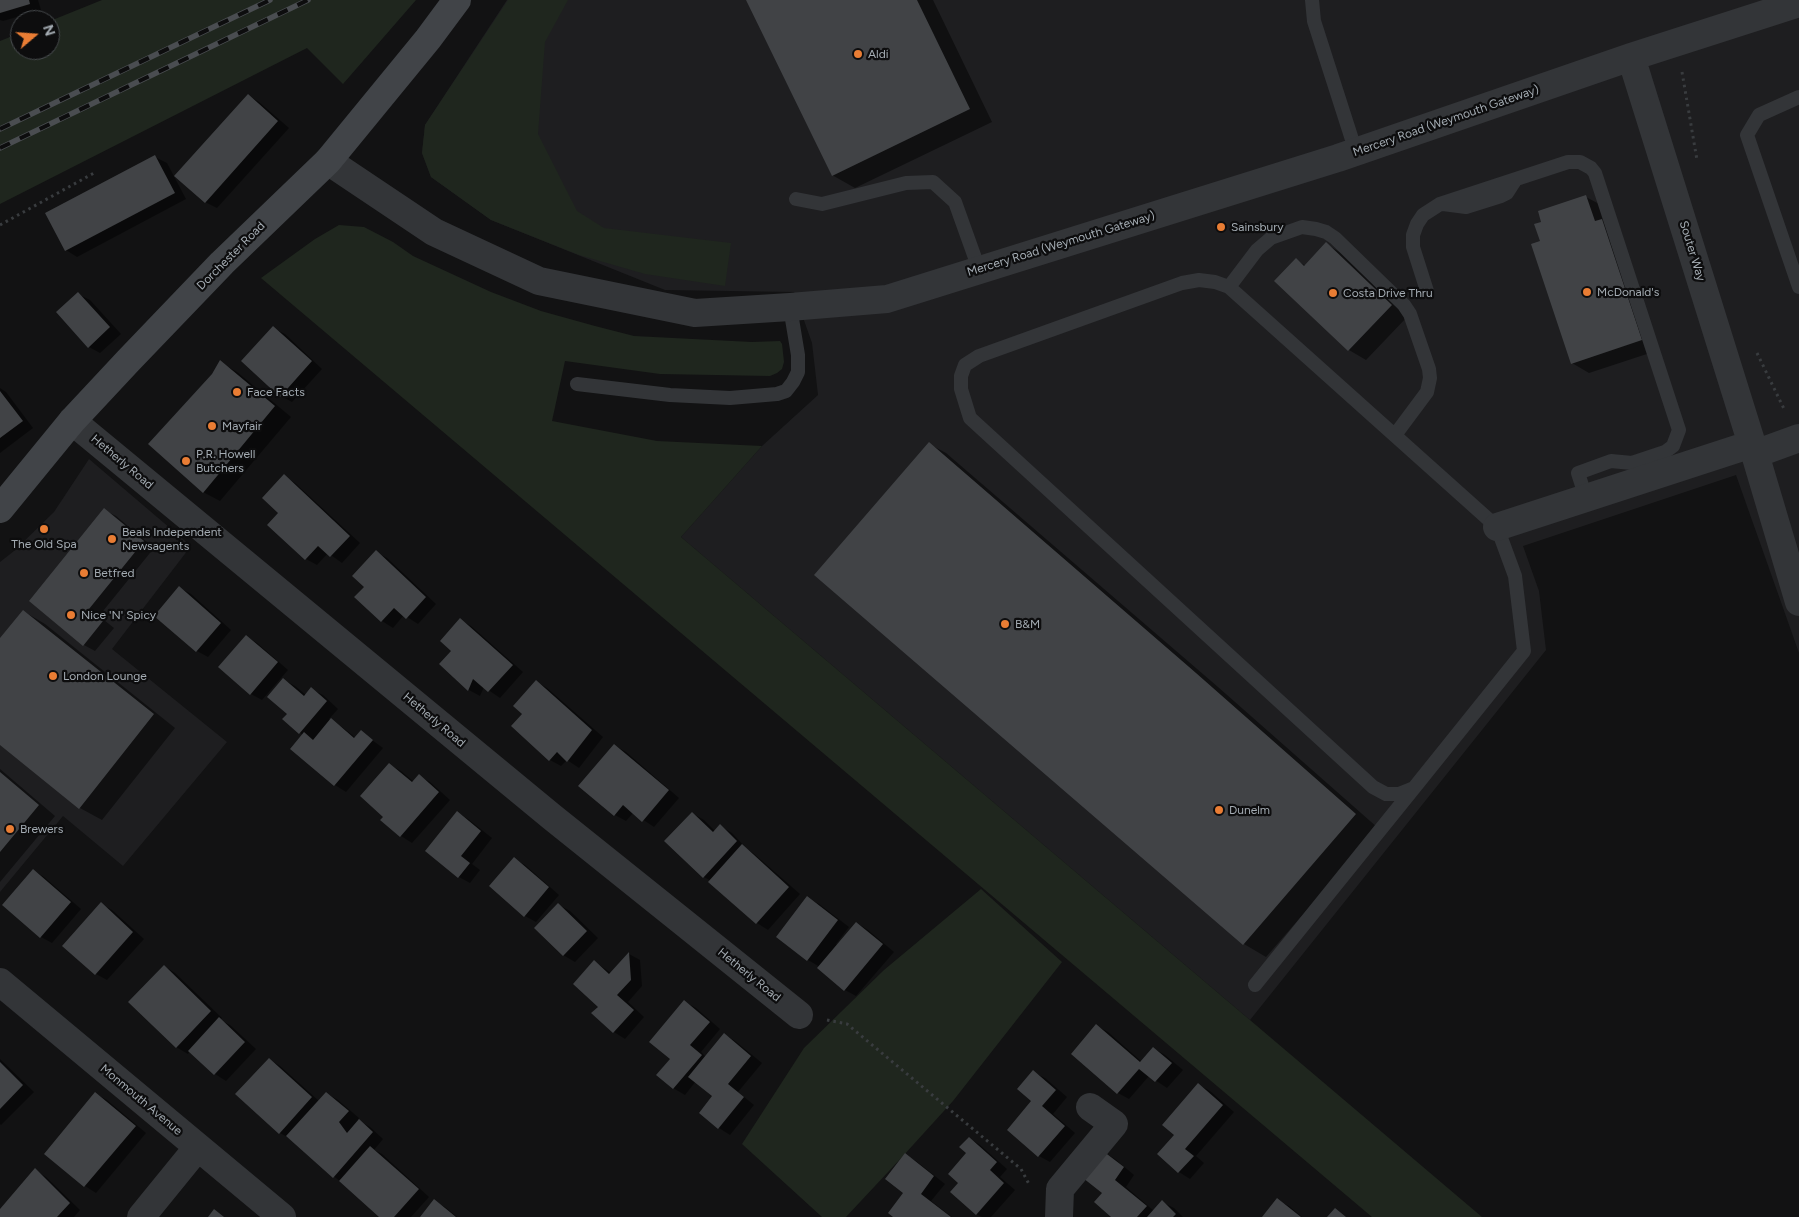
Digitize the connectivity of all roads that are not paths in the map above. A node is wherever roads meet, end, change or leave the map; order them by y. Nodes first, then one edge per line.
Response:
1 (457, 0) edge
2 (1312, 0) edge
3 (1799, 2) edge
4 (1632, 57) junction
5 (1799, 97) edge
6 (1356, 152) junction
7 (328, 161) junction
8 (796, 199) dead end
9 (979, 269) junction
10 (1229, 287) junction
11 (1799, 287) edge
12 (1427, 292) dead end
13 (790, 307) junction
14 (577, 384) dead end
15 (72, 421) junction
16 (1395, 435) junction
17 (1799, 439) edge
18 (1754, 449) junction
19 (1586, 498) junction
20 (0, 509) edge
21 (1497, 527) junction
22 (1799, 602) edge
23 (1414, 788) junction
24 (0, 982) edge
25 (1255, 984) dead end
26 (799, 1015) road end
27 (1090, 1107) dead end
28 (198, 1147) junction
29 (140, 1217) edge
30 (282, 1217) edge
31 (1059, 1217) edge

1 - 7 main road, Dorchester Road
2 - 6 lane
3 - 4 street, Mercery Road (Weymouth Gateway)
4 - 6 street, Mercery Road (Weymouth Gateway)
4 - 18 street, Souter Way
5 - 11 lane
6 - 9 street, Mercery Road (Weymouth Gateway)
7 - 13 street, Mercery Road (Weymouth Gateway)
7 - 15 main road, Dorchester Road
8 - 9 lane
9 - 13 street, Mercery Road (Weymouth Gateway)
10 - 16 lane
10 - 16 lane
10 - 23 lane
12 - 19 lane
13 - 14 lane
15 - 20 main road, Dorchester Road
15 - 26 street, Hetherly Road
16 - 21 lane
17 - 18 street
18 - 19 street
18 - 22 street, Souter Way
19 - 21 street
21 - 23 lane
23 - 25 lane
24 - 28 street, Monmouth Avenue
27 - 31 street
28 - 29 street
28 - 30 street, Monmouth Avenue

